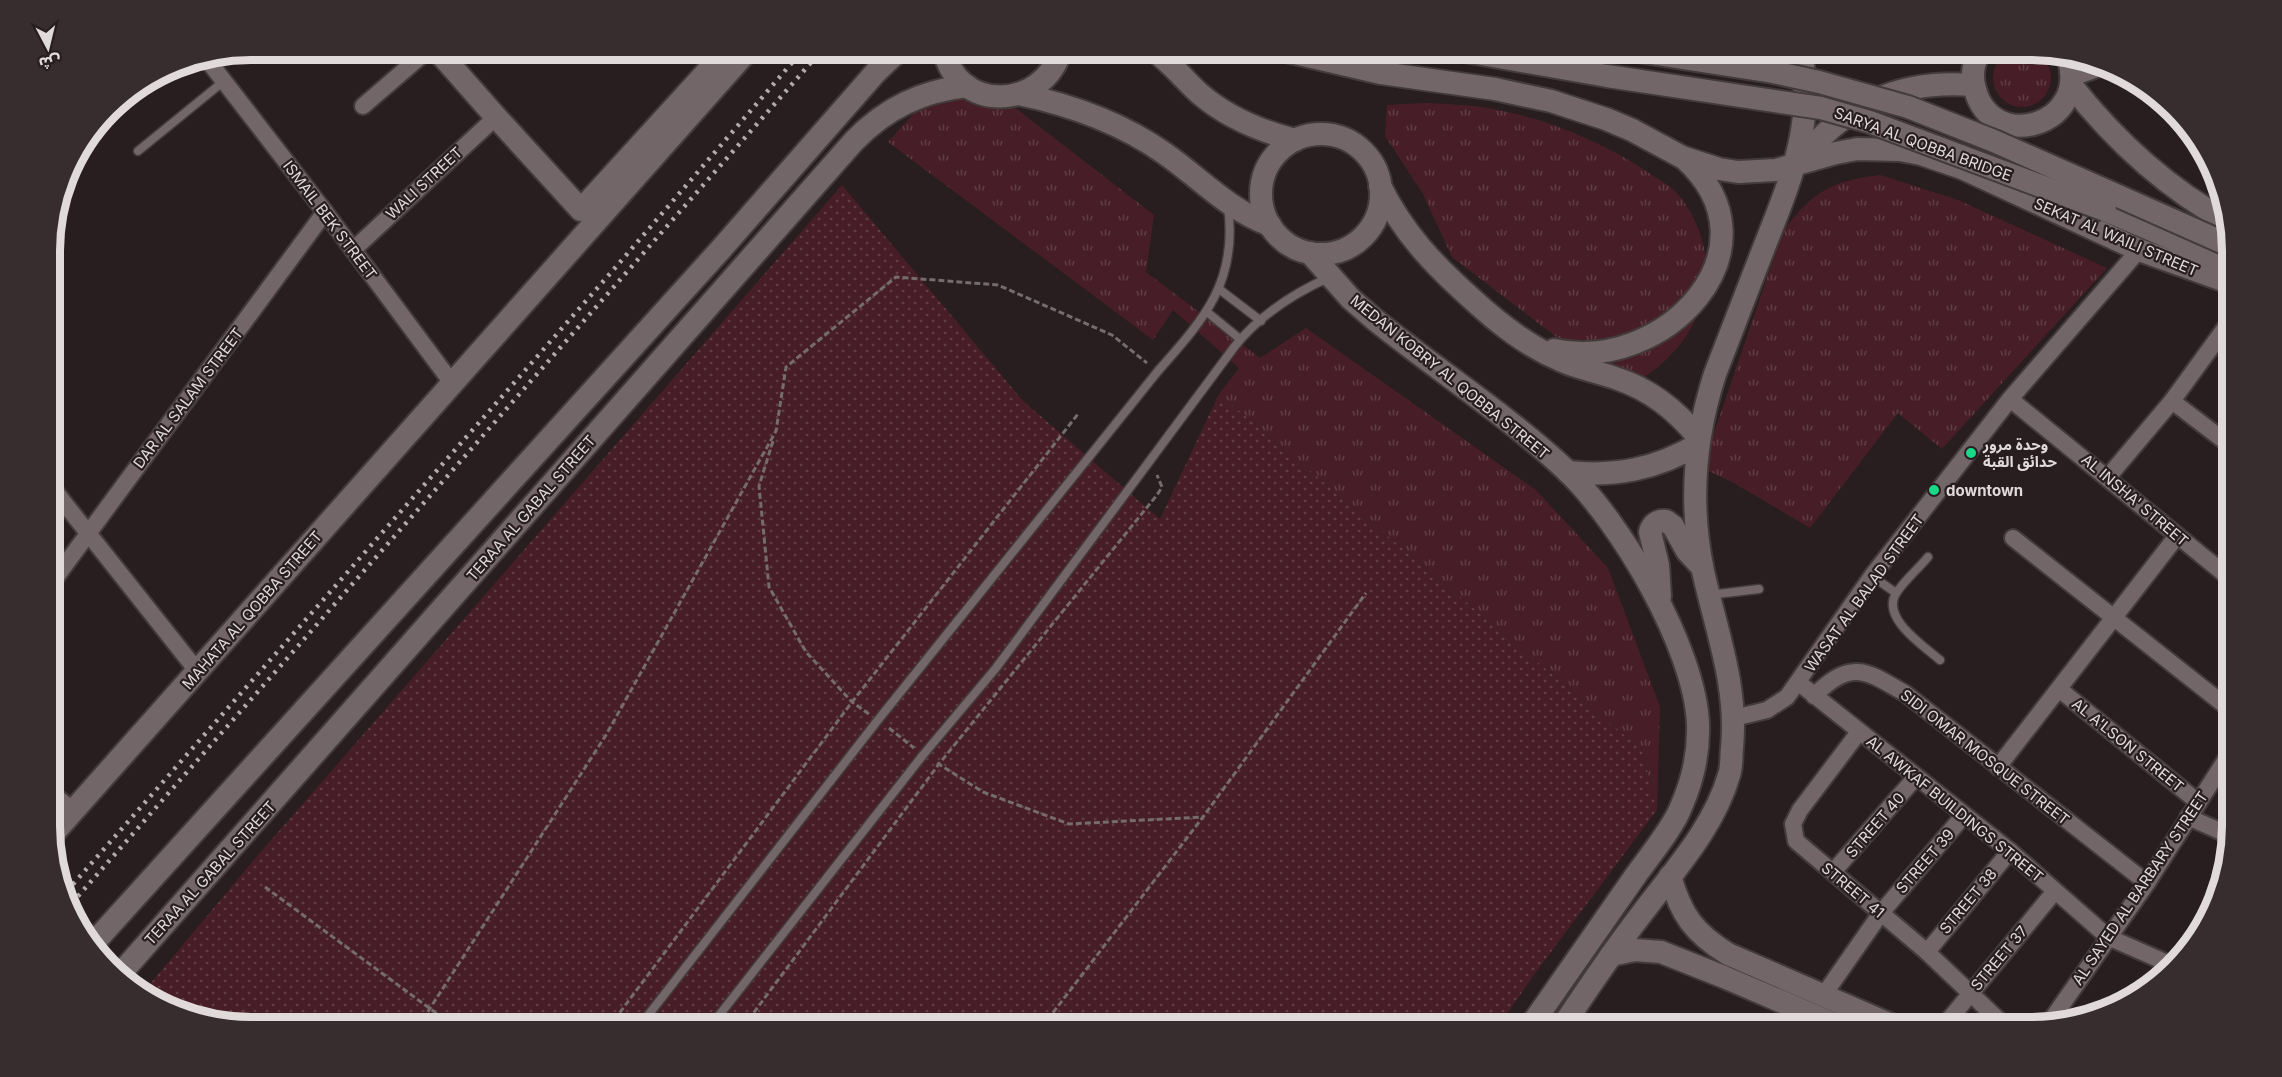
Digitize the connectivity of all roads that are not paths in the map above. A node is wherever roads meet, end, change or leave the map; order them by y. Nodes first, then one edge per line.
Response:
1 (416, 60) edge
2 (446, 60) edge
3 (718, 60) edge
4 (739, 60) edge
5 (889, 60) edge
6 (947, 60) edge
7 (1057, 60) edge
8 (1165, 60) edge
9 (1325, 60) edge
10 (1516, 60) edge
11 (1693, 60) edge
12 (1802, 60) edge
13 (1976, 60) edge
14 (211, 65) edge
15 (2085, 68) edge
16 (2070, 72) edge
17 (224, 81) junction
18 (1973, 85) junction
19 (967, 86) junction
20 (1019, 94) junction
21 (363, 106) dead end
22 (496, 117) junction
23 (1295, 140) junction
24 (138, 152) dead end
25 (1683, 157) junction
26 (1795, 166) junction
27 (1380, 186) junction
28 (1227, 204) junction
29 (325, 212) junction
30 (2218, 216) edge
31 (1270, 225) junction
32 (2221, 242) edge
33 (722, 248) junction
34 (353, 249) junction
35 (2139, 250) junction
36 (1310, 253) junction
37 (2222, 260) edge
38 (743, 267) junction
39 (1330, 276) junction
40 (2222, 280) edge
41 (1219, 288) junction
42 (1207, 312) junction
43 (1261, 321) junction
44 (2222, 332) edge
45 (1240, 339) junction
46 (1530, 345) junction
47 (452, 383) junction
48 (2010, 399) junction
49 (2172, 401) junction
50 (2222, 439) edge
51 (1698, 441) junction
52 (1568, 472) junction
53 (2108, 477) junction
54 (60, 499) edge
55 (88, 532) junction
56 (2177, 536) junction
57 (2013, 538) dead end
58 (1928, 557) dead end
59 (1703, 568) junction
60 (60, 571) edge
61 (2222, 572) edge
62 (1872, 576) junction
63 (1759, 589) dead end
64 (1896, 593) junction
65 (1709, 596) junction
66 (1659, 603) junction
67 (2114, 617) junction
68 (1940, 660) dead end
69 (198, 672) junction
70 (1799, 683) junction
71 (2059, 688) junction
72 (1814, 696) junction
73 (2222, 703) edge
74 (1734, 718) junction
75 (1859, 732) junction
76 (271, 746) junction
77 (2222, 765) edge
78 (1998, 767) junction
79 (299, 773) junction
80 (1916, 777) junction
81 (60, 800) edge
82 (2198, 802) junction
83 (74, 811) junction
84 (1964, 815) junction
85 (2188, 817) junction
86 (60, 826) edge
87 (2222, 832) edge
88 (2010, 851) junction
89 (1833, 872) junction
90 (1670, 876) junction
91 (2147, 883) junction
92 (2055, 891) junction
93 (1881, 913) junction
94 (97, 938) edge
95 (2109, 938) junction
96 (1926, 952) junction
97 (1611, 955) junction
98 (2165, 962) edge
99 (125, 969) edge
100 (1970, 993) junction
101 (1810, 1006) edge
102 (2055, 1015) edge
103 (647, 1017) edge
104 (718, 1017) edge
105 (1537, 1017) edge
106 (1569, 1017) edge
107 (1826, 1017) edge
108 (1855, 1017) edge
109 (1951, 1017) edge
110 (1995, 1017) edge

1 - 21 street
2 - 22 main road
3 - 22 main road
4 - 47 main road, MAHATA AL QOBBA STREET
5 - 33 main road, TERAA AL GABAL STREET
6 - 19 main road
7 - 20 main road
8 - 23 main road
9 - 25 main road
10 - 37 main road, SARYA AL QOBBA BRIDGE, bridge
11 - 32 main road, SARYA AL QOBBA BRIDGE, bridge
12 - 26 main road
13 - 18 main road
14 - 17 street, ISMAIL BEK STREET
15 - 16 main road
16 - 18 main road
16 - 30 main road
17 - 24 lane
17 - 29 street, ISMAIL BEK STREET
18 - 26 main road
19 - 20 main road
19 - 38 main road, TERAA AL GABAL STREET
20 - 28 main road
22 - 34 street, WALI STREET
23 - 27 main road
23 - 31 main road
25 - 26 main road, SEKAT AL WAILI STREET
25 - 46 main road
26 - 35 main road, SEKAT AL WAILI STREET
26 - 51 main road
27 - 36 main road
27 - 46 main road
28 - 31 main road
28 - 41 lane
29 - 34 street, ISMAIL BEK STREET
29 - 55 street, DAR AL SALAM STREET
31 - 36 main road
33 - 38 main road
33 - 76 main road, TERAA AL GABAL STREET
34 - 47 street, ISMAIL BEK STREET
35 - 40 main road, SEKAT AL WAILI STREET
35 - 48 street, WASAT AL BALAD STREET
36 - 39 main road, MEDAN KOBRY AL QOBBA STREET
38 - 79 main road, TERAA AL GABAL STREET
39 - 43 lane
39 - 52 main road, MEDAN KOBRY AL QOBBA STREET
41 - 42 lane
41 - 43 lane
42 - 45 lane
42 - 103 lane
43 - 45 lane
44 - 49 street
45 - 104 lane
46 - 51 main road
47 - 69 main road, MAHATA AL QOBBA STREET
48 - 53 street, AL INSHA' STREET
48 - 62 street, WASAT AL BALAD STREET
49 - 50 street
49 - 53 street
51 - 52 main road
51 - 59 main road
52 - 66 main road, MEDAN KOBRY AL QOBBA STREET
53 - 56 street, AL INSHA' STREET
54 - 55 street
55 - 60 street, DAR AL SALAM STREET
55 - 69 street
56 - 61 street, AL INSHA' STREET
56 - 67 street
57 - 67 street
58 - 64 lane
59 - 65 main road
59 - 66 main road
62 - 64 lane
62 - 70 street, WASAT AL BALAD STREET
63 - 65 lane
64 - 68 lane
65 - 74 main road
66 - 105 main road, MEDAN KOBRY AL QOBBA STREET
67 - 71 street
67 - 73 street
69 - 83 main road, MAHATA AL QOBBA STREET
70 - 72 street, AL AWKAF BUILDINGS STREET
70 - 74 street, WASAT AL BALAD STREET
71 - 78 street
71 - 82 street, AL A'LSON STREET
72 - 75 street, AL AWKAF BUILDINGS STREET
72 - 78 street, SIDI OMAR MOSQUE STREET
74 - 90 main road
75 - 80 street, AL AWKAF BUILDINGS STREET
75 - 89 street, STREET 41
76 - 79 main road
76 - 94 main road, TERAA AL GABAL STREET
77 - 82 street, AL SAYED AL BARBARY STREET
78 - 91 street, SIDI OMAR MOSQUE STREET
79 - 99 main road, TERAA AL GABAL STREET
80 - 84 street, AL AWKAF BUILDINGS STREET
80 - 89 street, STREET 40
81 - 83 street
82 - 85 street, AL SAYED AL BARBARY STREET
83 - 86 main road, MAHATA AL QOBBA STREET
84 - 88 street, AL AWKAF BUILDINGS STREET
84 - 93 street, STREET 39
85 - 87 street
85 - 91 street, AL SAYED AL BARBARY STREET
88 - 92 street, AL AWKAF BUILDINGS STREET
88 - 96 street, STREET 38
89 - 93 street, STREET 41
90 - 97 main road
90 - 101 main road
91 - 95 street, AL SAYED AL BARBARY STREET
92 - 95 street, AL AWKAF BUILDINGS STREET
92 - 100 street, STREET 37
93 - 96 street, STREET 41
93 - 101 street, STREET 39
95 - 98 street, AL AWKAF BUILDINGS STREET
95 - 102 street, AL SAYED AL BARBARY STREET
96 - 100 street, STREET 41
97 - 101 main road
97 - 106 main road
100 - 109 street, STREET 37
100 - 110 street, STREET 41
101 - 107 main road
101 - 108 main road

